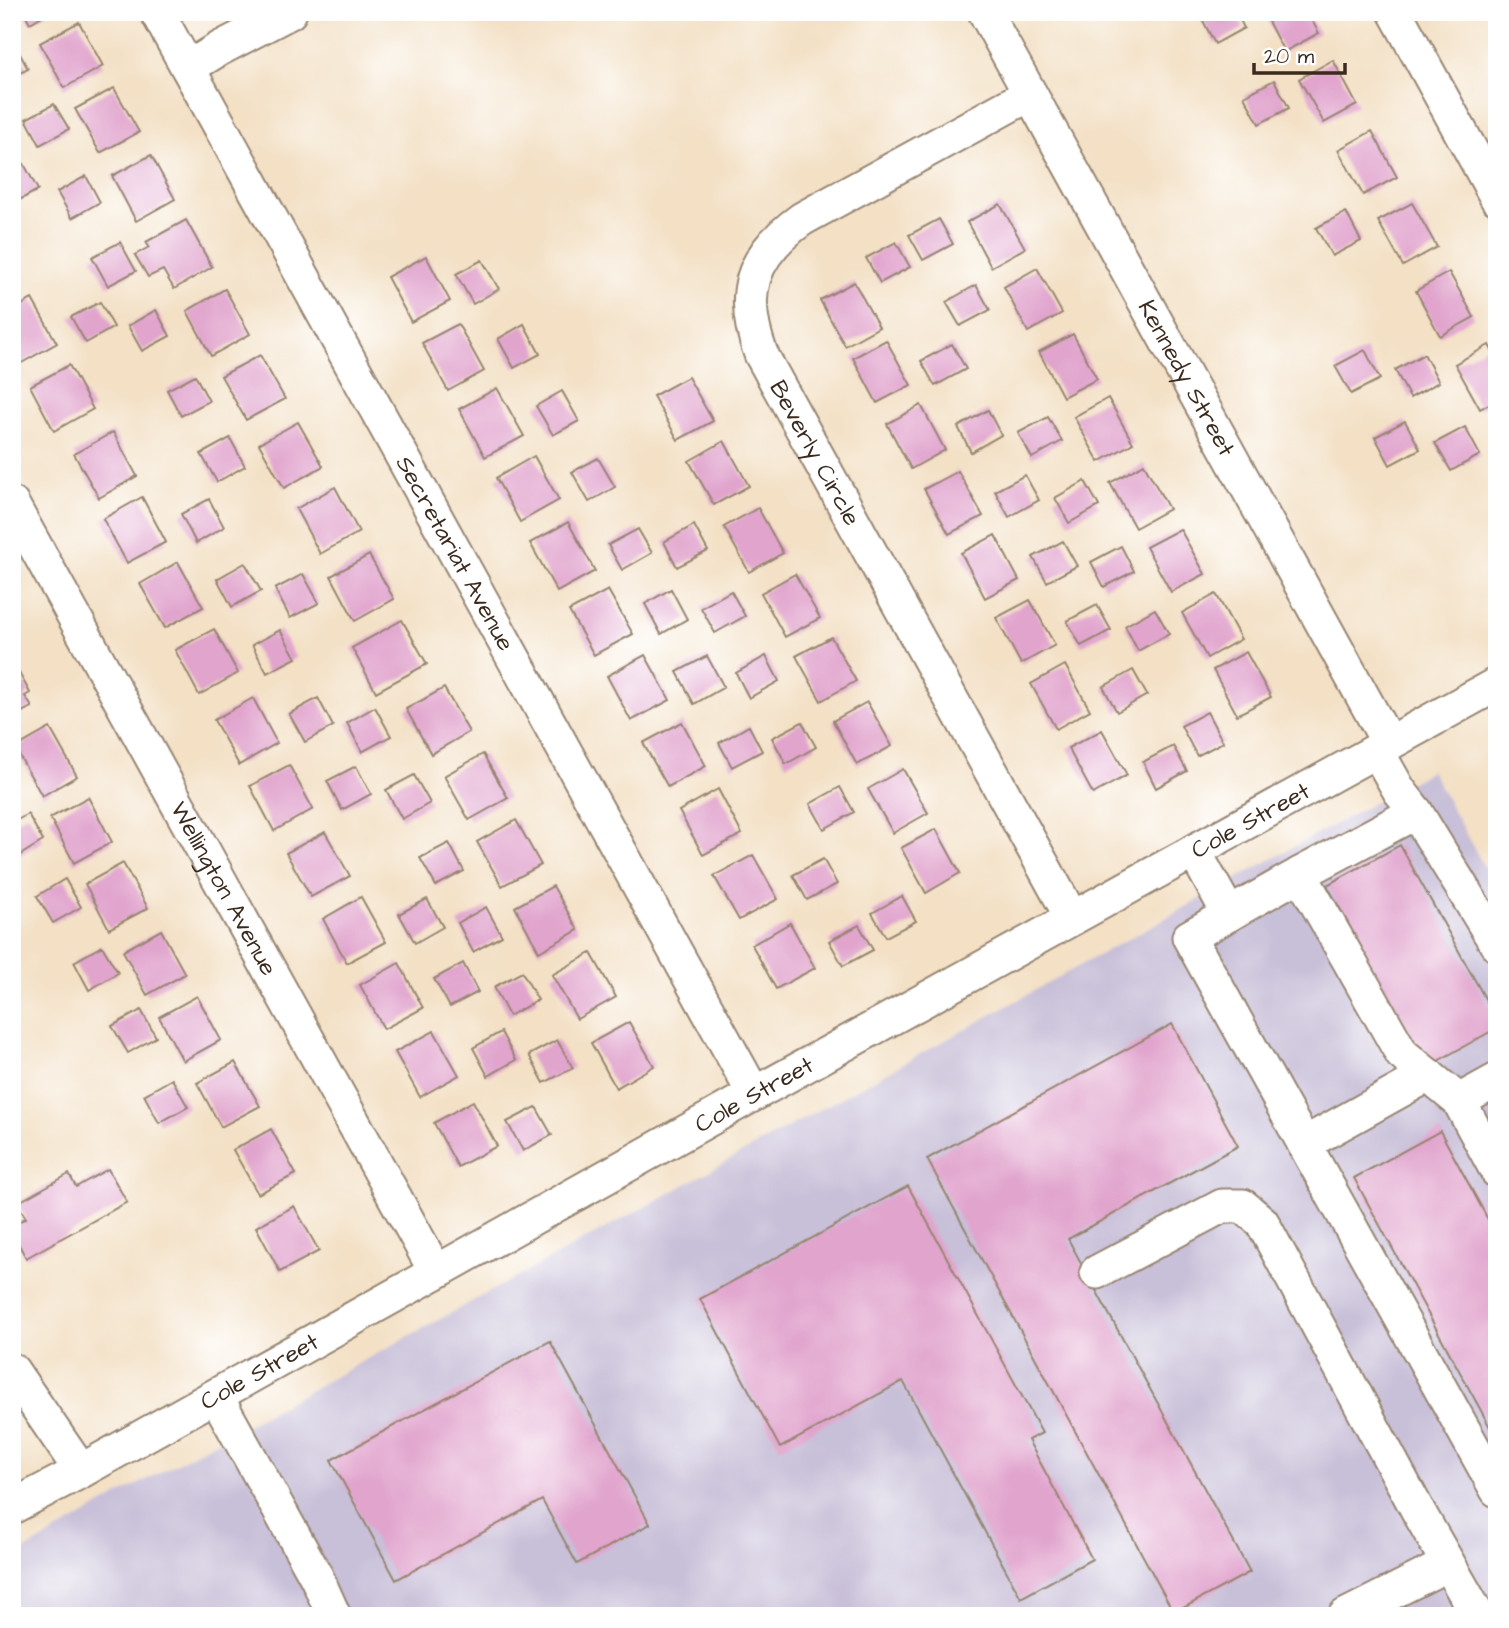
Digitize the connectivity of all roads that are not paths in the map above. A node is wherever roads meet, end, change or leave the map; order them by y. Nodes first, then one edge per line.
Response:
1 (157, 12) edge
2 (290, 12) edge
3 (985, 12) edge
4 (1395, 12) edge
5 (188, 68) junction
6 (1030, 94) junction
7 (1497, 198) edge
8 (12, 504) edge
9 (1497, 684) edge
10 (1383, 748) junction
11 (1416, 813) junction
12 (1194, 851) junction
13 (1300, 874) junction
14 (1229, 914) junction
15 (1072, 918) junction
16 (1497, 945) edge
17 (1428, 1076) junction
18 (1497, 1080) edge
19 (754, 1094) junction
20 (1459, 1101) junction
21 (1304, 1144) junction
22 (1497, 1171) edge
23 (436, 1272) junction
24 (1097, 1272) dead end
25 (12, 1370) edge
26 (216, 1396) junction
27 (81, 1471) junction
28 (1497, 1490) edge
29 (12, 1507) edge
30 (1448, 1564) junction
31 (334, 1616) edge
32 (1345, 1616) edge
33 (1478, 1616) edge

1 - 5 street, Secretariat Avenue
2 - 5 street
3 - 6 street, Kennedy Street
4 - 7 street
5 - 19 street, Secretariat Avenue
6 - 10 street, Kennedy Street
6 - 15 street, Beverly Circle
8 - 23 street, Wellington Avenue
9 - 10 street, Cole Street
10 - 11 street, Kennedy Street
10 - 12 street, Cole Street
11 - 13 street
11 - 16 street, Kennedy Street
12 - 14 street
12 - 15 street, Cole Street
13 - 14 street
13 - 17 street
14 - 21 street
15 - 19 street, Cole Street
17 - 20 street
17 - 21 street
18 - 20 street
19 - 23 street, Cole Street
20 - 22 street
21 - 28 street
23 - 26 street, Cole Street
24 - 30 street
25 - 27 street
26 - 27 street, Cole Street
26 - 31 street
27 - 29 street, Cole Street
30 - 32 street
30 - 33 street

